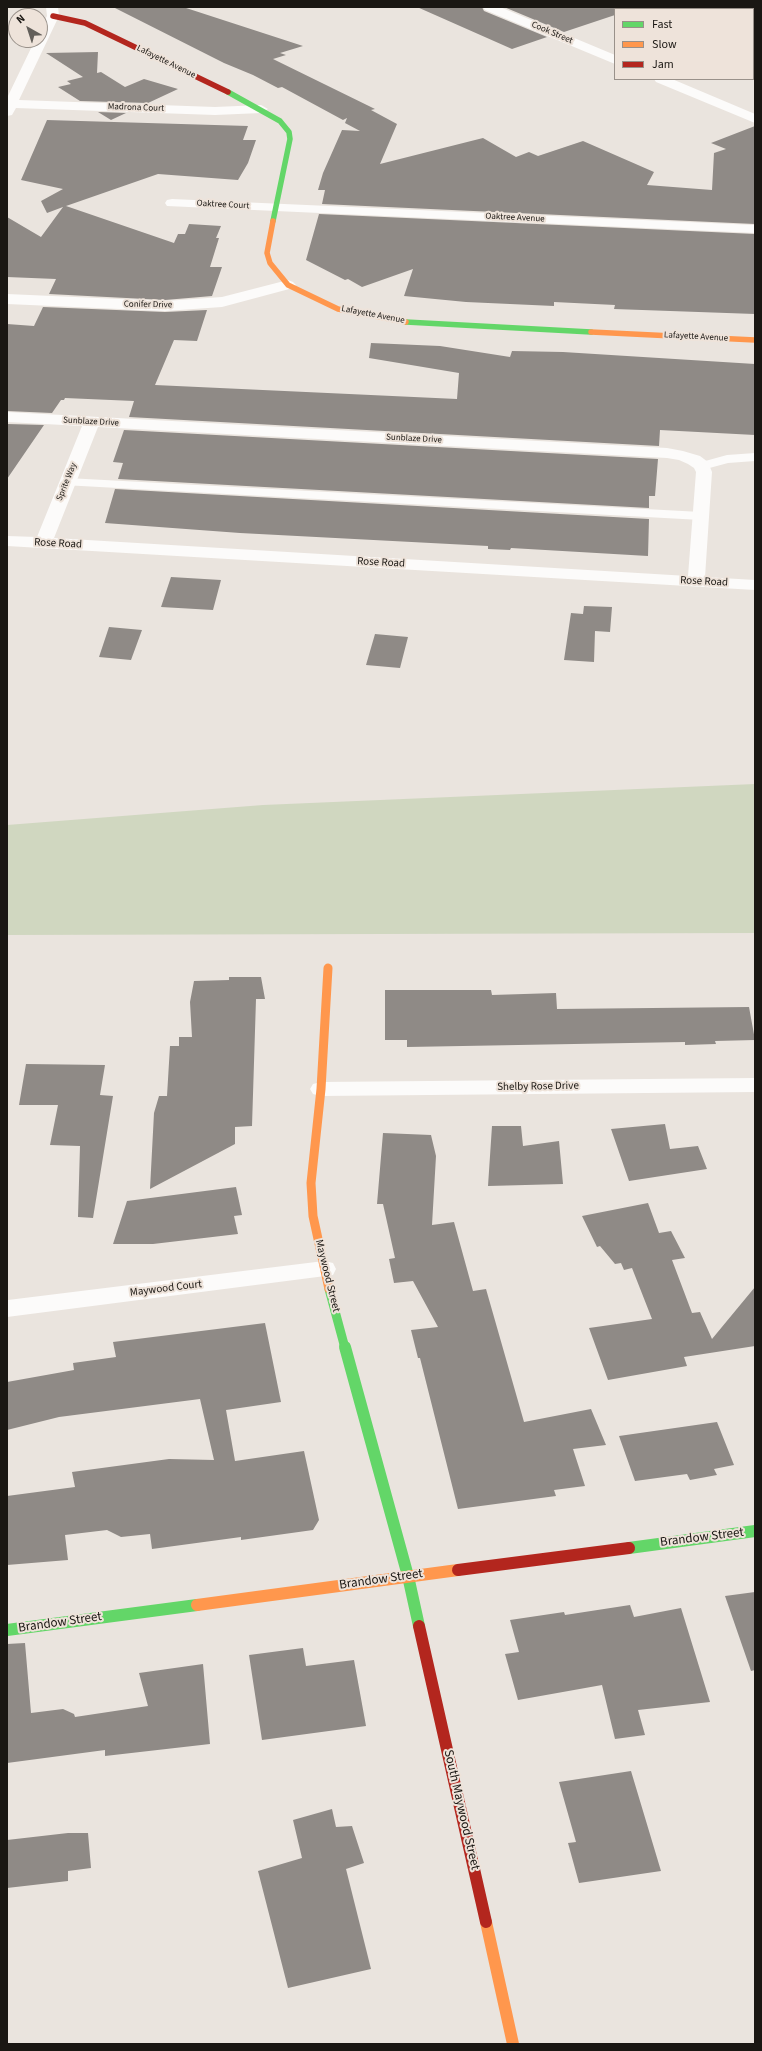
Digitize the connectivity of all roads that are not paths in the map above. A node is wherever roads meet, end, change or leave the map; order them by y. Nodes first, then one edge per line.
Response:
1 (489, 7) edge
2 (52, 11) edge
3 (614, 60) edge
4 (663, 80) edge
5 (9, 108) edge
6 (261, 110) junction
7 (755, 118) edge
8 (172, 202) dead end
9 (275, 207) junction
10 (755, 230) edge
11 (288, 285) junction
12 (7, 300) edge
13 (755, 340) edge
14 (7, 417) edge
15 (92, 422) junction
16 (755, 458) edge
17 (702, 466) junction
18 (67, 482) junction
19 (702, 516) junction
20 (7, 541) edge
21 (43, 543) junction
22 (696, 582) junction
23 (755, 585) edge
24 (328, 968) dead end
25 (755, 1085) edge
26 (320, 1089) junction
27 (324, 1269) junction
28 (8, 1309) edge
29 (755, 1531) edge
30 (408, 1576) junction
31 (7, 1630) edge
32 (513, 2044) edge

1 - 3 street, Cook Street
2 - 5 street
2 - 6 street, Lafayette Avenue
4 - 7 street
5 - 6 street, Madrona Court
6 - 9 street, Lafayette Avenue
8 - 9 street, Oaktree Court
9 - 10 street, Oaktree Avenue
9 - 11 street, Lafayette Avenue
11 - 12 street, Conifer Drive
11 - 13 street, Lafayette Avenue
14 - 15 street, Sunblaze Drive
15 - 17 street, Sunblaze Drive
15 - 18 street, Sprite Way
16 - 17 lane
17 - 19 street
18 - 19 lane
18 - 21 street, Sprite Way
19 - 22 street
20 - 21 street, Rose Road
21 - 22 street, Rose Road
22 - 23 street, Rose Road
24 - 26 street, Maywood Street
25 - 26 street, Shelby Rose Drive
26 - 27 street, Maywood Street
27 - 28 street, Maywood Court
27 - 30 street, Maywood Street
29 - 30 street, Brandow Street
30 - 31 street, Brandow Street
30 - 32 street, South Maywood Street

